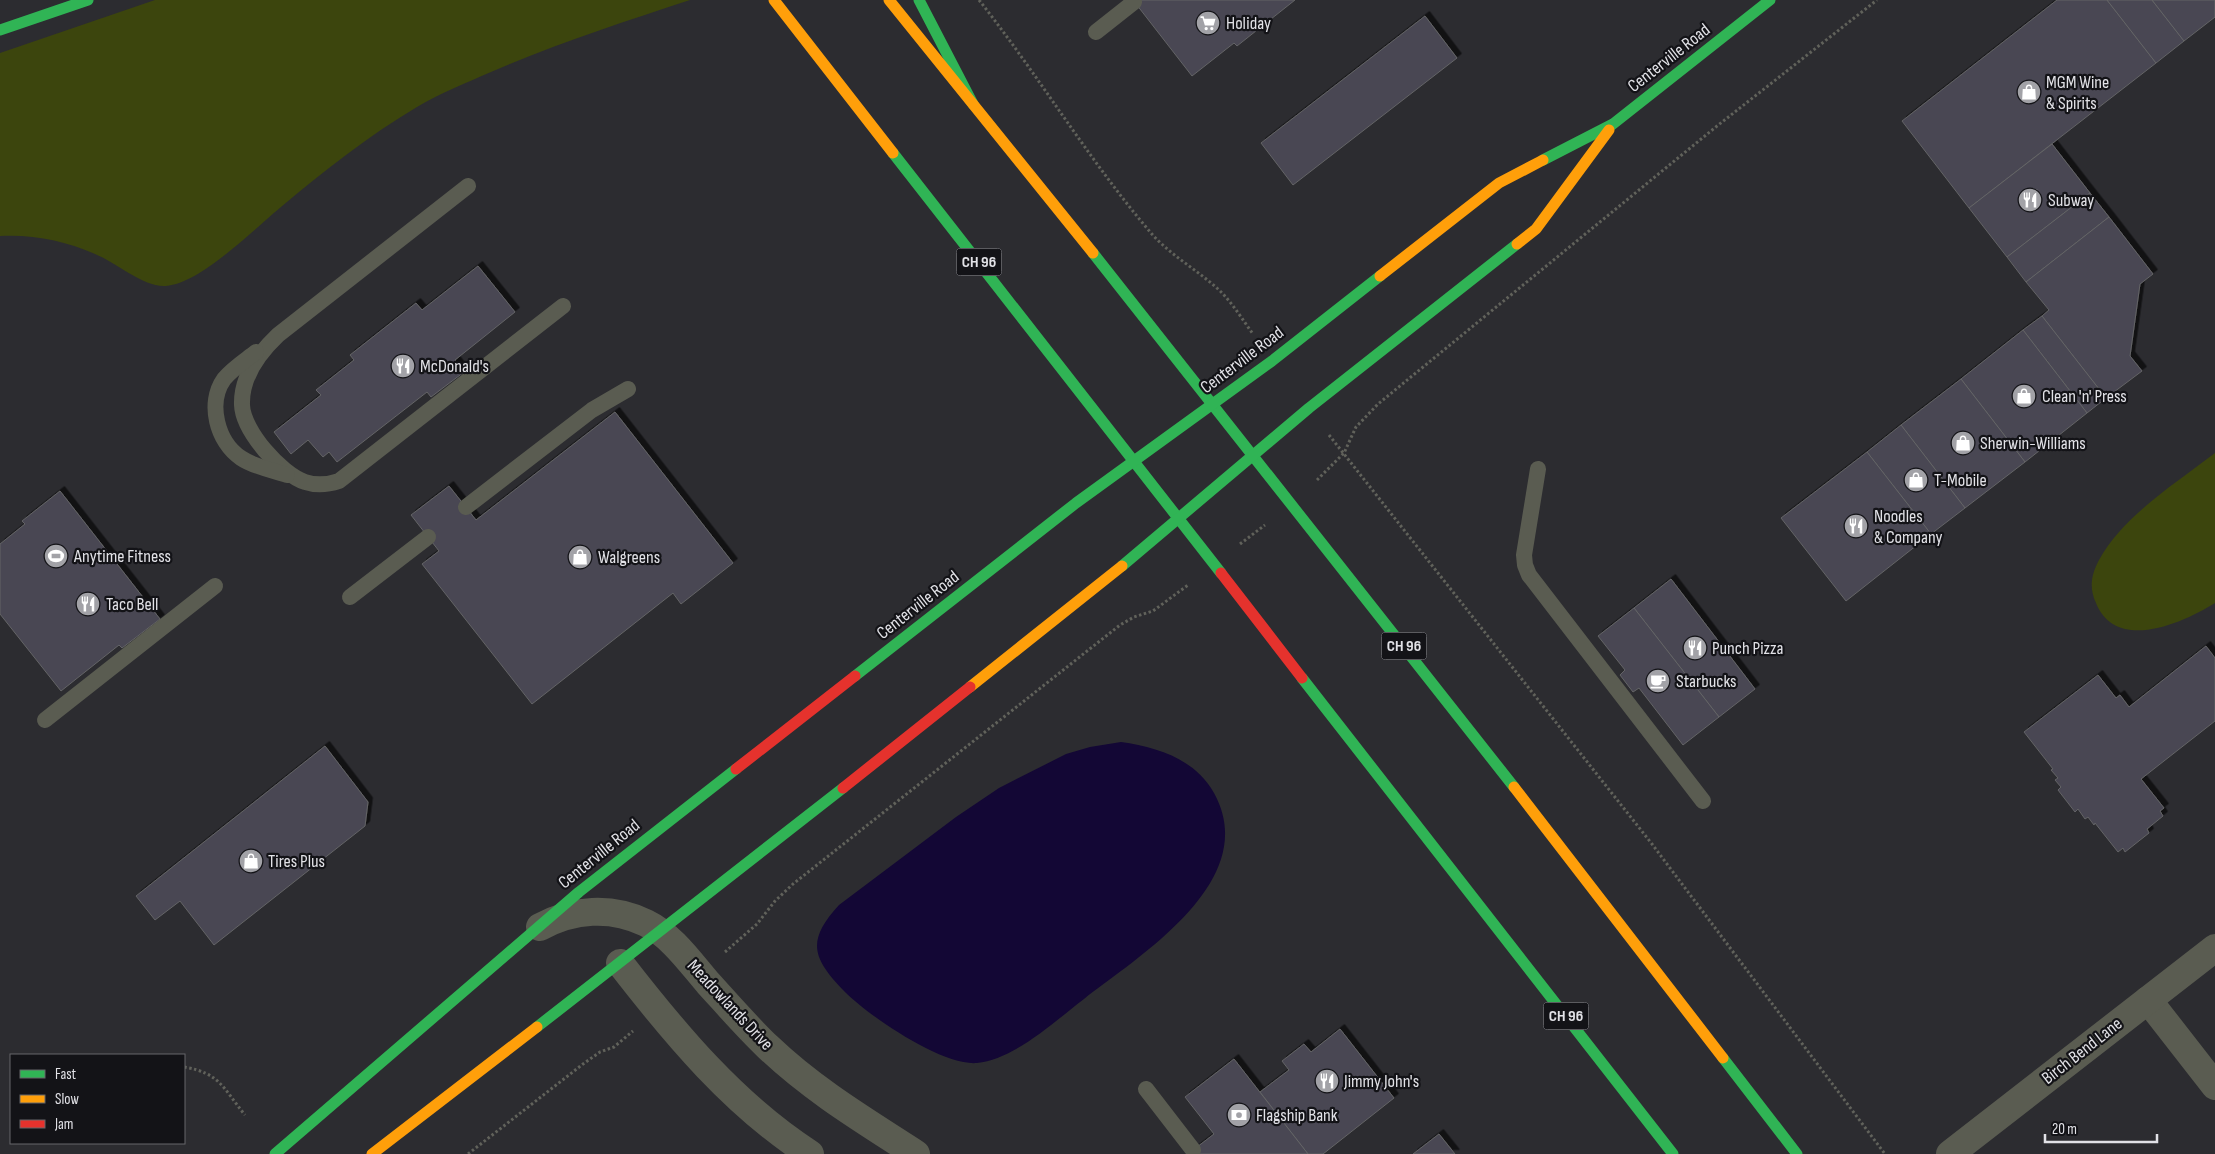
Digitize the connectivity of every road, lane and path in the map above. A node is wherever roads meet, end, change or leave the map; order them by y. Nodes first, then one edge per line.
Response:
1 (88, 0) edge
2 (774, 0) edge
3 (888, 0) edge
4 (918, 0) edge
5 (980, 0) edge
6 (1770, 0) edge
7 (1877, 0) edge
8 (1134, 2) dead end
9 (0, 30) edge
10 (1096, 32) dead end
11 (973, 104) junction
12 (1613, 124) junction
13 (468, 186) dead end
14 (1606, 219) dead end
15 (562, 306) dead end
16 (278, 335) junction
17 (1272, 361) junction
18 (628, 389) dead end
19 (1214, 403) junction
20 (1309, 408) junction
21 (1254, 454) junction
22 (1134, 461) junction
23 (1538, 468) dead end
24 (296, 478) junction
25 (466, 507) dead end
26 (1179, 518) junction
27 (428, 537) dead end
28 (216, 586) dead end
29 (350, 597) dead end
30 (45, 720) dead end
31 (1703, 801) dead end
32 (660, 932) junction
33 (529, 933) junction
34 (2215, 948) edge
35 (620, 963) junction
36 (2148, 1000) junction
37 (614, 1048) dead end
38 (185, 1067) edge
39 (2215, 1086) edge
40 (1146, 1088) dead end
41 (244, 1115) dead end
42 (1193, 1150) dead end
43 (275, 1154) edge
44 (372, 1154) edge
45 (468, 1154) edge
46 (810, 1154) edge
47 (916, 1154) edge
48 (1674, 1154) edge
49 (1797, 1154) edge
50 (1885, 1154) edge
51 (1950, 1154) edge

1 - 9 main road
2 - 22 main road, CH 96
3 - 11 main road, CH 96
4 - 11 main road
5 - 17 path
6 - 12 main road, Centerville Road
7 - 14 path
8 - 10 lane
11 - 19 main road, CH 96
12 - 17 main road, Centerville Road
12 - 20 main road, Centerville Road
13 - 16 lane
15 - 24 lane
16 - 24 lane
16 - 24 lane
17 - 19 main road, Centerville Road
18 - 25 lane
19 - 21 main road, CH 96
19 - 22 main road, Centerville Road
20 - 21 main road, Centerville Road
20 - 50 path
21 - 26 main road, Centerville Road
21 - 49 main road, CH 96
22 - 26 main road, CH 96
22 - 33 main road, Centerville Road
23 - 31 lane
26 - 32 main road, Centerville Road
26 - 48 main road, CH 96
27 - 29 lane
28 - 30 lane
32 - 33 street, Meadowlands Drive
32 - 35 main road, Centerville Road
32 - 47 street, Meadowlands Drive
33 - 43 main road, Centerville Road
34 - 36 street, Birch Bend Lane
35 - 44 main road, Centerville Road
35 - 46 street
36 - 39 street
36 - 51 street, Birch Bend Lane
37 - 45 path
38 - 41 path
40 - 42 lane

